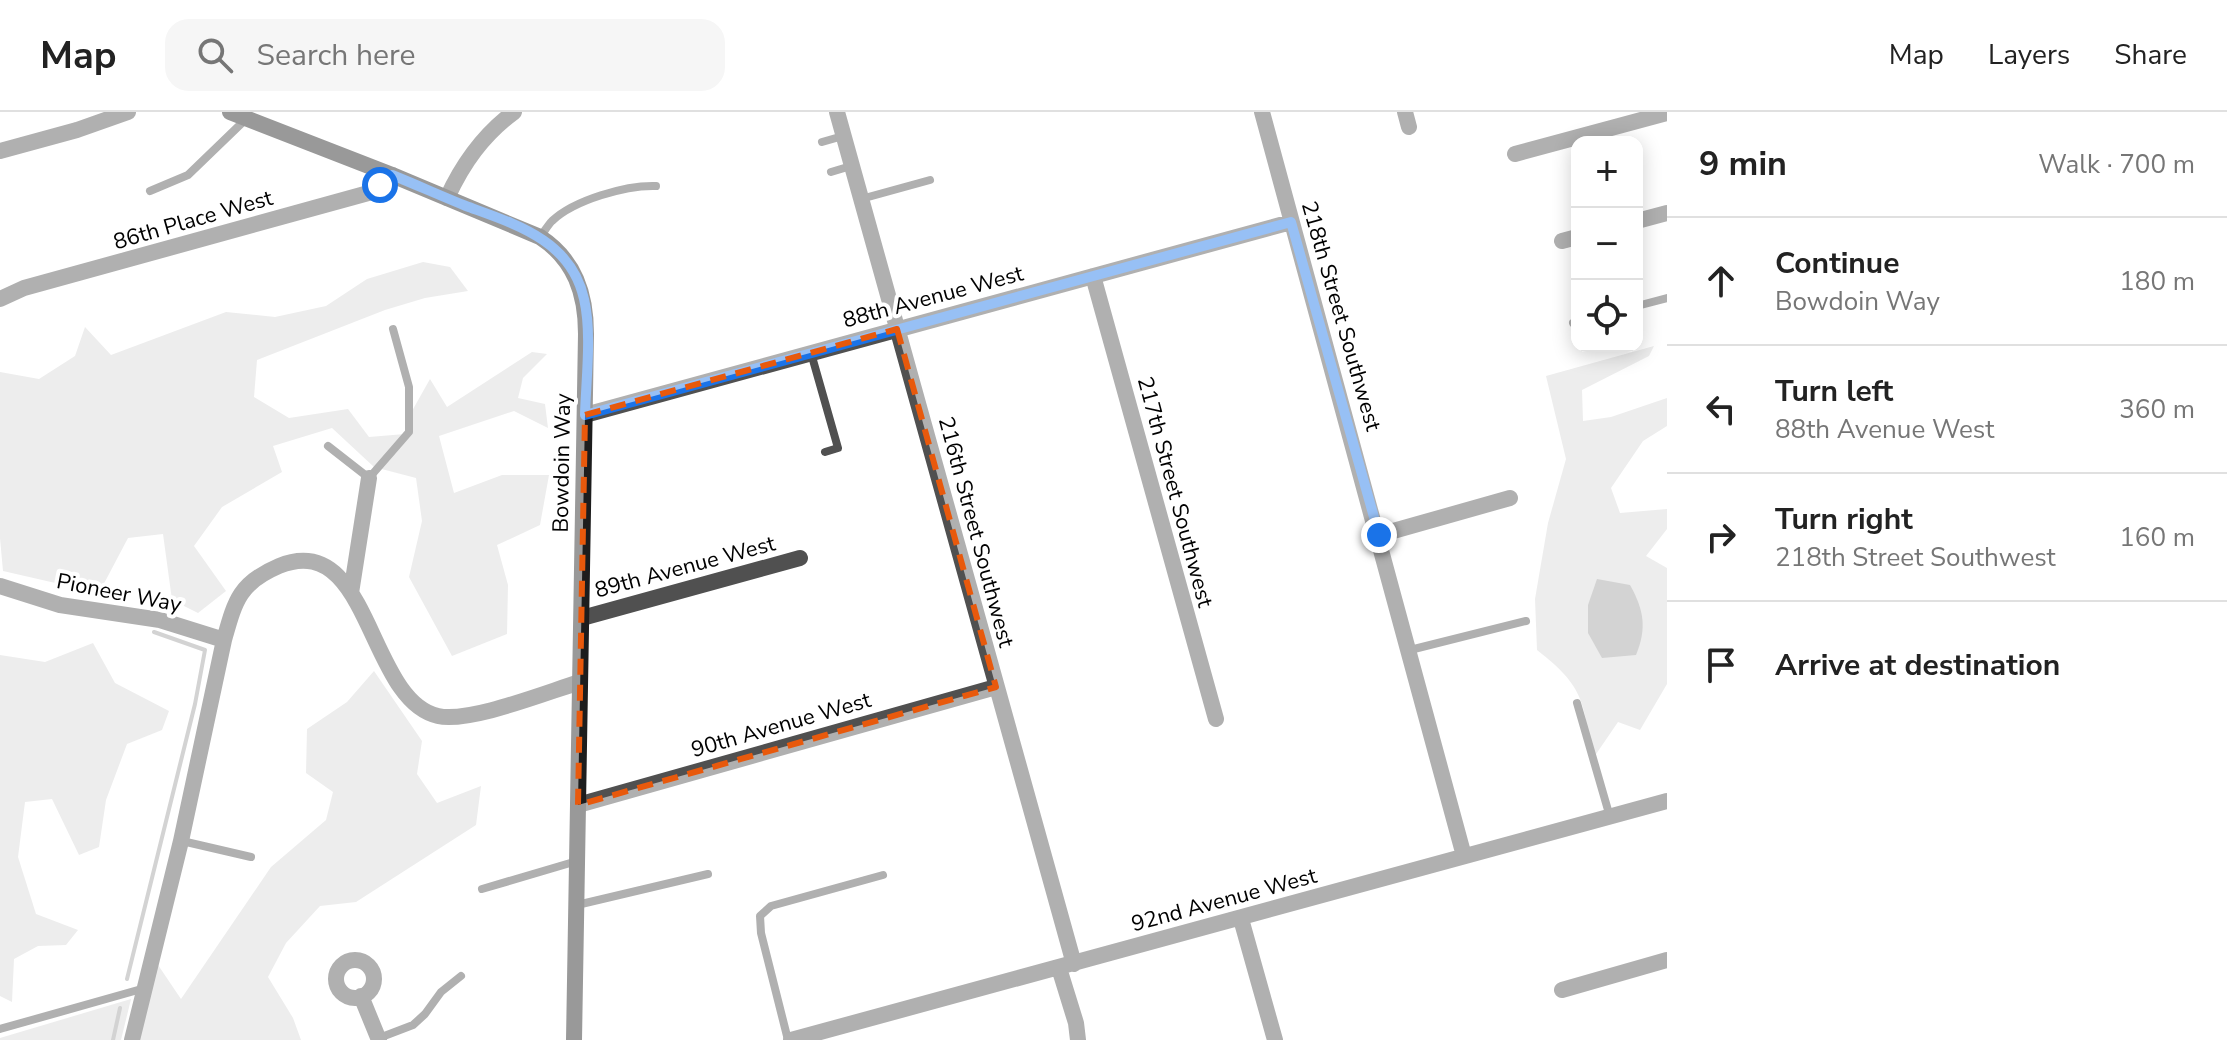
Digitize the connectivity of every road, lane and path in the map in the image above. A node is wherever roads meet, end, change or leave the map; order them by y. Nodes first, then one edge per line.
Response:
1 (128, 112) edge
2 (514, 112) edge
3 (837, 112) edge
4 (1262, 112) edge
5 (1667, 113) edge
6 (237, 116) edge
7 (844, 136) junction
8 (822, 142) dead end
9 (0, 151) edge
10 (1515, 154) dead end
11 (852, 166) junction
12 (831, 172) dead end
13 (392, 175) junction
14 (930, 180) dead end
15 (656, 186) dead end
16 (150, 191) dead end
17 (447, 198) junction
18 (861, 199) junction
19 (1667, 213) edge
20 (1643, 219) edge
21 (1291, 222) junction
22 (540, 237) junction
23 (1093, 276) junction
24 (1667, 298) edge
25 (0, 299) edge
26 (1643, 304) edge
27 (393, 329) dead end
28 (897, 329) junction
29 (811, 353) junction
30 (585, 415) junction
31 (328, 446) dead end
32 (825, 452) dead end
33 (369, 478) junction
34 (1510, 498) dead end
35 (1379, 535) junction
36 (800, 558) dead end
37 (0, 586) edge
38 (351, 593) junction
39 (582, 618) junction
40 (1526, 621) dead end
41 (224, 640) junction
42 (1410, 650) junction
43 (580, 682) junction
44 (996, 687) junction
45 (1577, 703) dead end
46 (1216, 719) dead end
47 (1667, 801) edge
48 (578, 805) junction
49 (1610, 817) junction
50 (181, 841) junction
51 (1464, 856) junction
52 (251, 857) dead end
53 (578, 860) junction
54 (708, 874) dead end
55 (883, 875) dead end
56 (482, 889) dead end
57 (577, 905) junction
58 (1241, 919) junction
59 (1667, 960) edge
60 (1066, 966) junction
61 (461, 976) dead end
62 (146, 988) junction
63 (1562, 990) dead end
64 (361, 996) dead end
65 (0, 1029) edge
66 (831, 1035) edge
67 (379, 1039) edge
68 (132, 1040) edge
69 (574, 1040) edge
70 (790, 1040) edge
71 (1078, 1040) edge
72 (1275, 1040) edge

1 - 9 street
2 - 17 street
3 - 7 street, 216th Street Southwest
4 - 21 street, 218th Street Southwest
5 - 10 street
6 - 13 street, Bowdoin Way
6 - 16 lane
7 - 8 lane
7 - 11 street, 216th Street Southwest
11 - 12 lane
11 - 18 street, 216th Street Southwest
13 - 17 street, Bowdoin Way
13 - 25 street, 86th Place West
14 - 18 lane
15 - 22 lane
17 - 22 street, Bowdoin Way
18 - 28 street, 216th Street Southwest
19 - 20 street
21 - 23 street, 88th Avenue West
21 - 35 street, 218th Street Southwest
22 - 30 street, Bowdoin Way
23 - 28 street, 88th Avenue West
23 - 46 street, 217th Street Southwest
24 - 26 lane
27 - 33 lane
28 - 29 street, 88th Avenue West
28 - 44 street, 216th Street Southwest
29 - 30 street, 88th Avenue West
29 - 32 lane
30 - 39 street, Bowdoin Way
31 - 33 lane
33 - 38 street
34 - 35 street
35 - 42 street, 218th Street Southwest
36 - 39 street, 89th Avenue West
37 - 41 street, Pioneer Way
38 - 41 street
38 - 43 street
39 - 43 street, Bowdoin Way
40 - 42 lane
41 - 50 street
42 - 51 street, 218th Street Southwest
43 - 48 street, Bowdoin Way
44 - 48 street, 90th Avenue West
44 - 60 street, 216th Street Southwest
45 - 49 lane
47 - 49 street, 92nd Avenue West
48 - 53 street, Bowdoin Way
49 - 51 street, 92nd Avenue West
50 - 52 lane
50 - 62 street
51 - 58 street, 92nd Avenue West
53 - 56 lane
53 - 57 street, Bowdoin Way
54 - 57 lane
55 - 70 lane
57 - 69 street, Bowdoin Way
58 - 60 street, 92nd Avenue West
58 - 72 street
59 - 63 street
60 - 66 street, 92nd Avenue West
60 - 71 street, 216th Street Southwest
61 - 67 lane
62 - 65 lane
62 - 68 street
64 - 67 street
66 - 70 street, 92nd Avenue West

